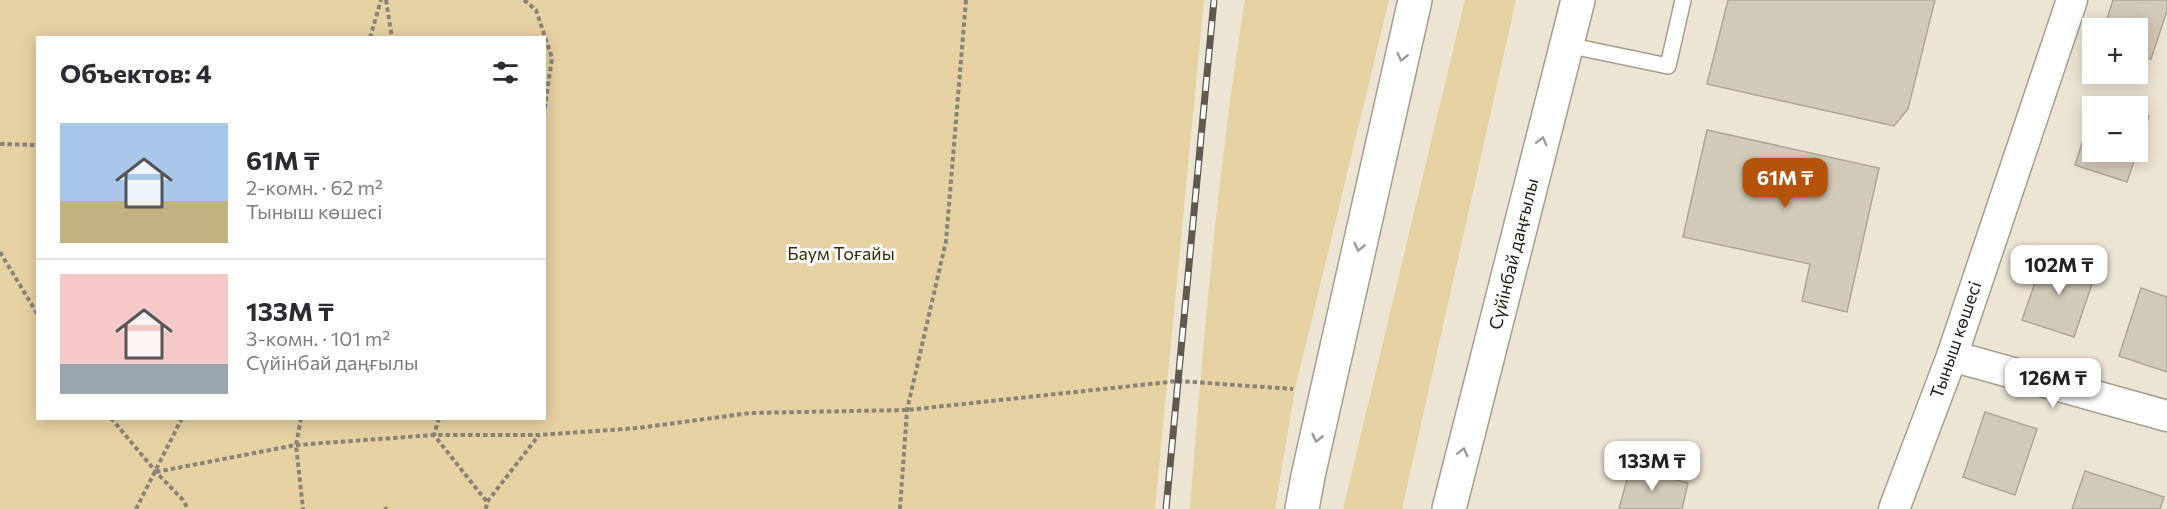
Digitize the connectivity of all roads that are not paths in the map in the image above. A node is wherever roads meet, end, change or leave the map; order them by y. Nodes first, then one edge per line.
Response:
1 (1415, 0) edge
2 (1578, 0) edge
3 (1683, 0) edge
4 (2072, 0) edge
5 (1567, 45) junction
6 (1952, 356) junction
7 (2167, 416) edge
8 (1302, 509) edge
9 (1449, 509) edge
10 (1894, 509) edge

1 -> 8 main road
2 - 5 main road, Сүйінбай даңғылы
3 - 5 lane
4 - 6 street, Тыныш көшесі
9 -> 5 main road, Сүйінбай даңғылы
6 - 7 street
6 - 10 street, Тыныш көшесі

